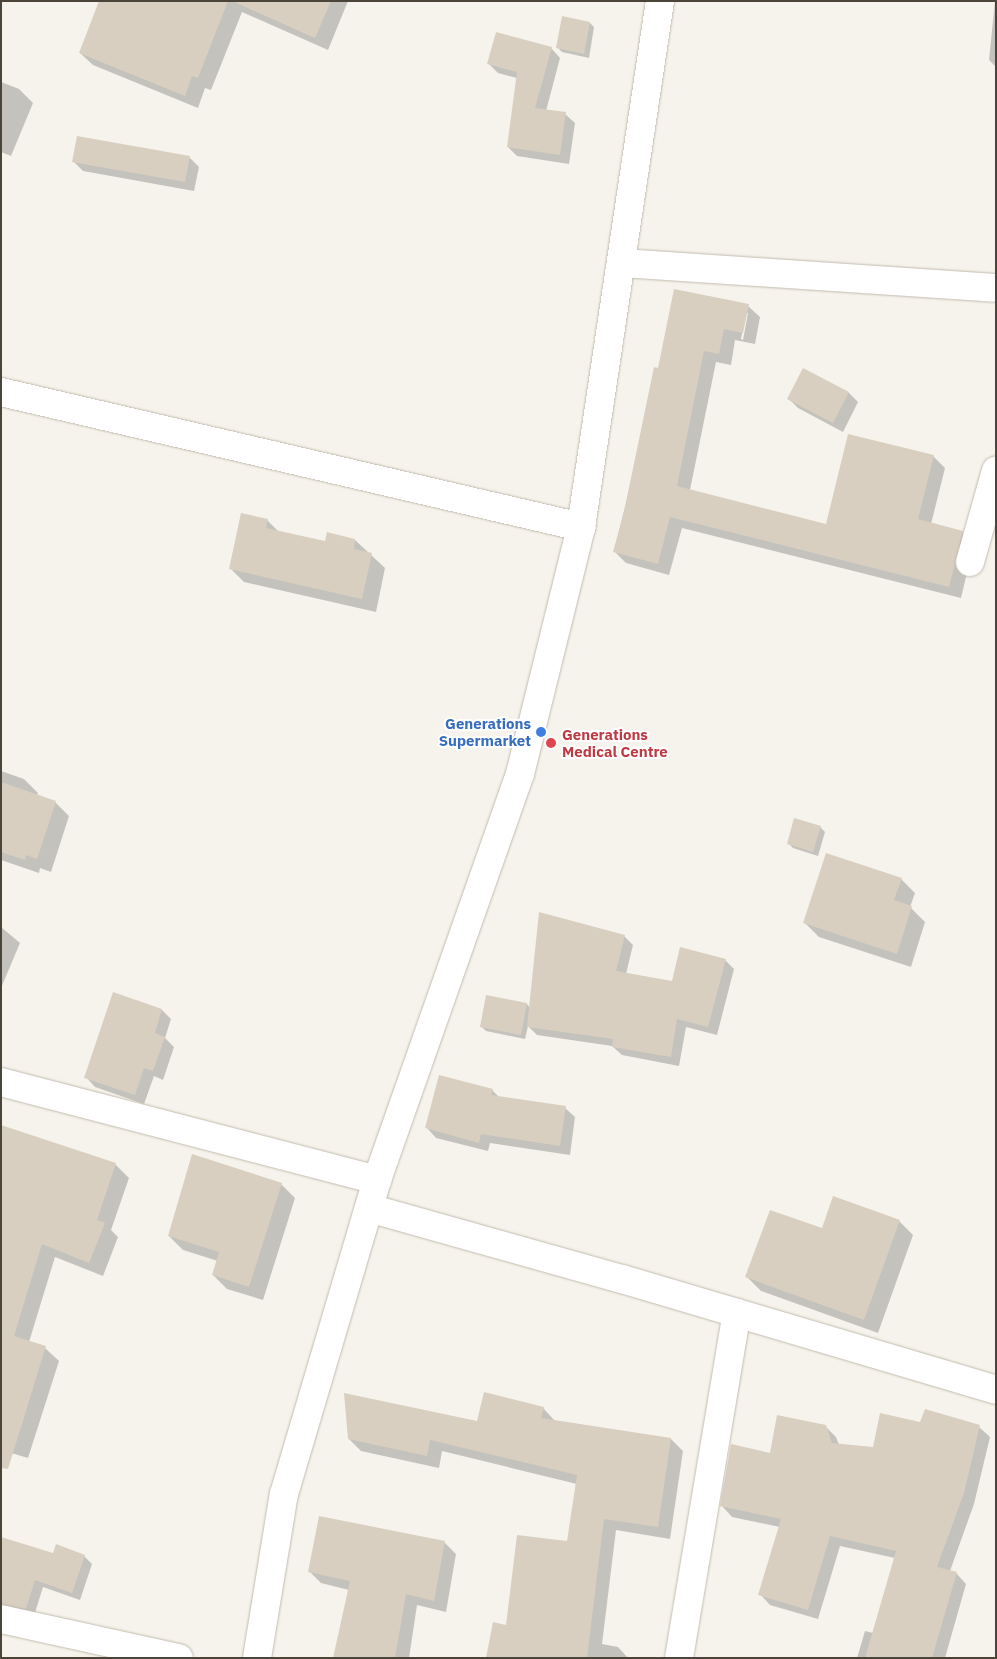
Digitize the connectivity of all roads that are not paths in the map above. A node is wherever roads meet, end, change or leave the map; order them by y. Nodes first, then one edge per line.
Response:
1 (660, 1) edge
2 (621, 263) junction
3 (996, 288) edge
4 (1, 392) edge
5 (996, 471) edge
6 (581, 527) junction
7 (970, 562) dead end
8 (1, 1082) edge
9 (377, 1180) junction
10 (369, 1208) junction
11 (737, 1313) junction
12 (996, 1390) edge
13 (1, 1619) edge
14 (180, 1658) edge
15 (257, 1658) edge
16 (679, 1658) edge

1 - 2 street
2 - 3 street
2 - 6 street
4 - 6 street
5 - 7 street
6 - 9 street
8 - 9 street
9 - 10 street
10 - 11 street
10 - 15 street
11 - 12 street
11 - 16 street
13 - 14 street

